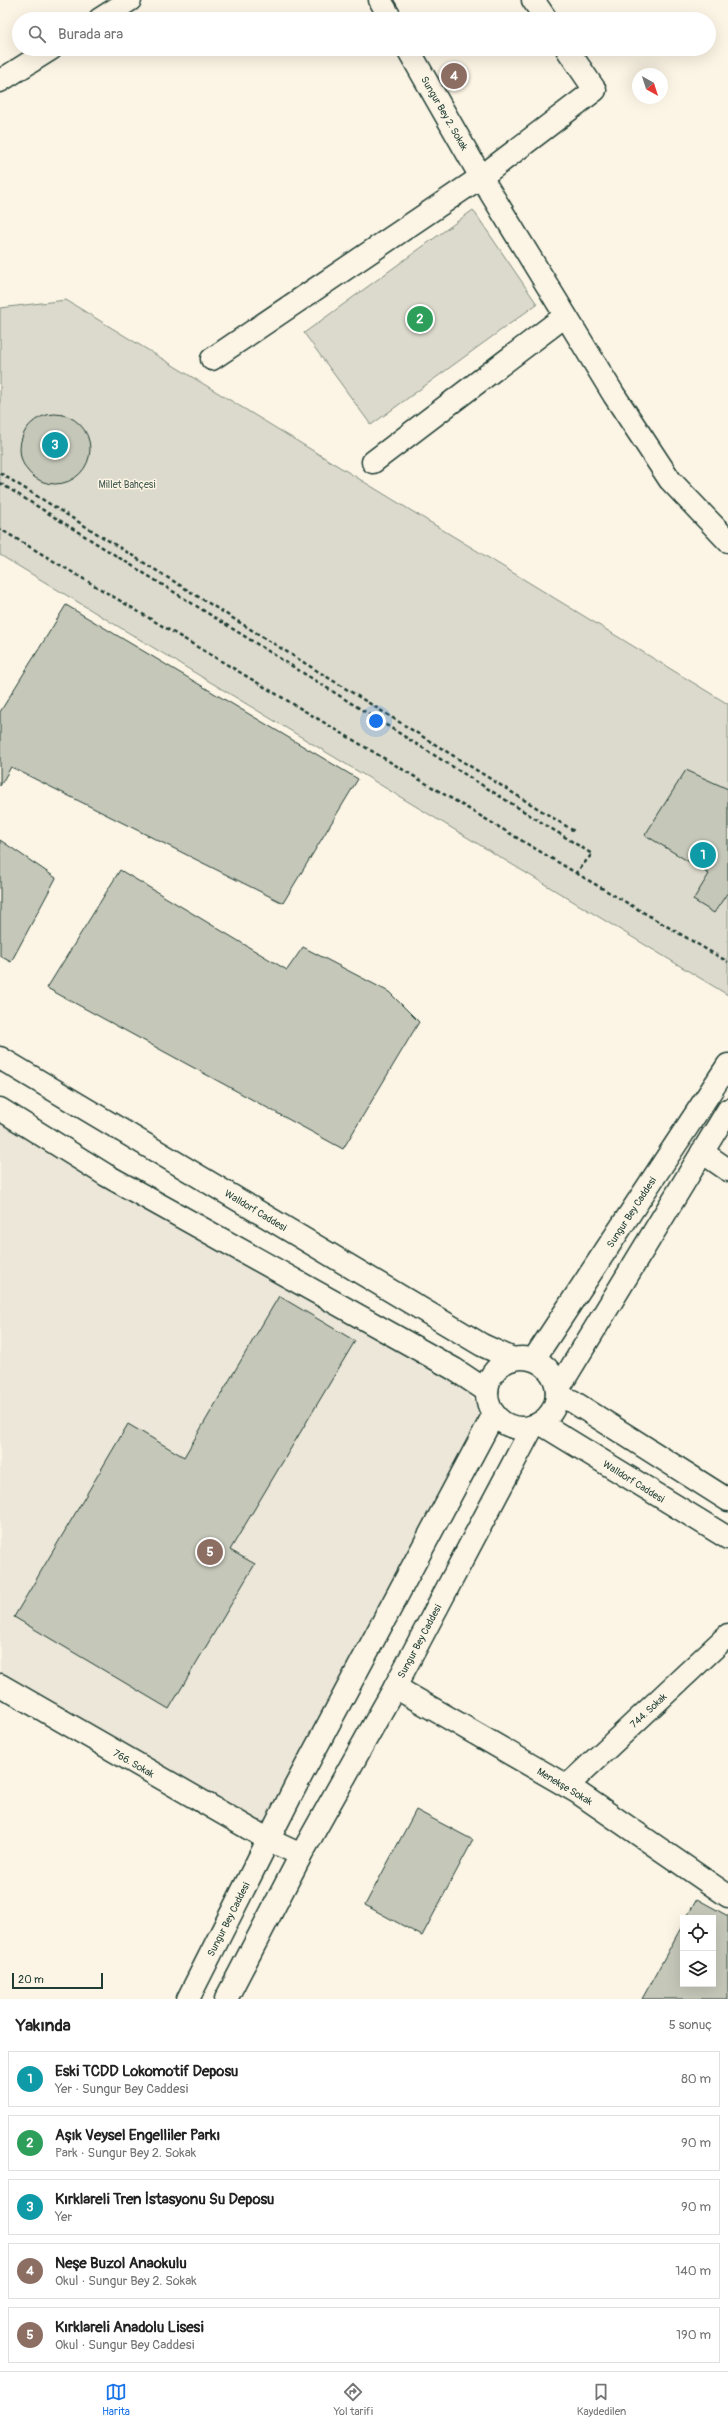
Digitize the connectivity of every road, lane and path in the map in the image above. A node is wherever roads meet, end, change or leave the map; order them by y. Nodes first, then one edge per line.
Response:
1 (130, 0) edge
2 (380, 0) edge
3 (533, 0) edge
4 (111, 12) edge
5 (387, 12) edge
6 (541, 12) edge
7 (40, 56) edge
8 (412, 56) edge
9 (572, 56) edge
10 (0, 81) edge
11 (481, 177) junction
12 (565, 316) junction
13 (212, 359) dead end
14 (373, 462) dead end
15 (0, 473) edge
16 (0, 483) edge
17 (0, 529) edge
18 (728, 541) edge
19 (574, 831) dead end
20 (576, 873) junction
21 (728, 962) edge
22 (0, 1058) edge
23 (728, 1065) edge
24 (0, 1109) edge
25 (728, 1110) edge
26 (702, 1152) junction
27 (728, 1170) edge
28 (524, 1359) junction
29 (487, 1391) junction
30 (557, 1393) junction
31 (494, 1414) junction
32 (537, 1424) junction
33 (728, 1500) edge
34 (728, 1538) edge
35 (728, 1635) edge
36 (0, 1685) edge
37 (395, 1686) junction
38 (567, 1786) junction
39 (269, 1840) junction
40 (302, 1855) junction
41 (728, 1896) edge
42 (188, 1999) edge
43 (226, 1999) edge

1 - 4 street
2 - 5 street
3 - 6 street
7 - 10 street
8 - 11 street, Sungur Bey 2. Sokak
9 - 11 street
11 - 12 street, Sungur Bey 2. Sokak
11 - 13 street
12 - 14 street
12 - 18 street, Sungur Bey 2. Sokak
15 - 19 path
16 - 20 path
17 - 20 path
20 - 21 path
22 - 28 street, Walldorf Caddesi
23 - 28 street, Sungur Bey Caddesi
24 - 29 street
25 - 26 street
26 - 27 street
26 - 30 street
28 - 29 street
28 - 30 street
29 - 31 street
30 - 32 street
30 - 33 street
31 - 32 street
31 - 39 street, Sungur Bey Caddesi
32 - 34 street, Walldorf Caddesi
32 - 37 street, Sungur Bey Caddesi
35 - 38 street, 744. Sokak
36 - 39 street, 766. Sokak
37 - 38 street, Menekşe Sokak
37 - 40 street, Sungur Bey Caddesi
38 - 41 street, Menekşe Sokak
39 - 40 street
39 - 42 street, Sungur Bey Caddesi
40 - 43 street, Sungur Bey Caddesi

